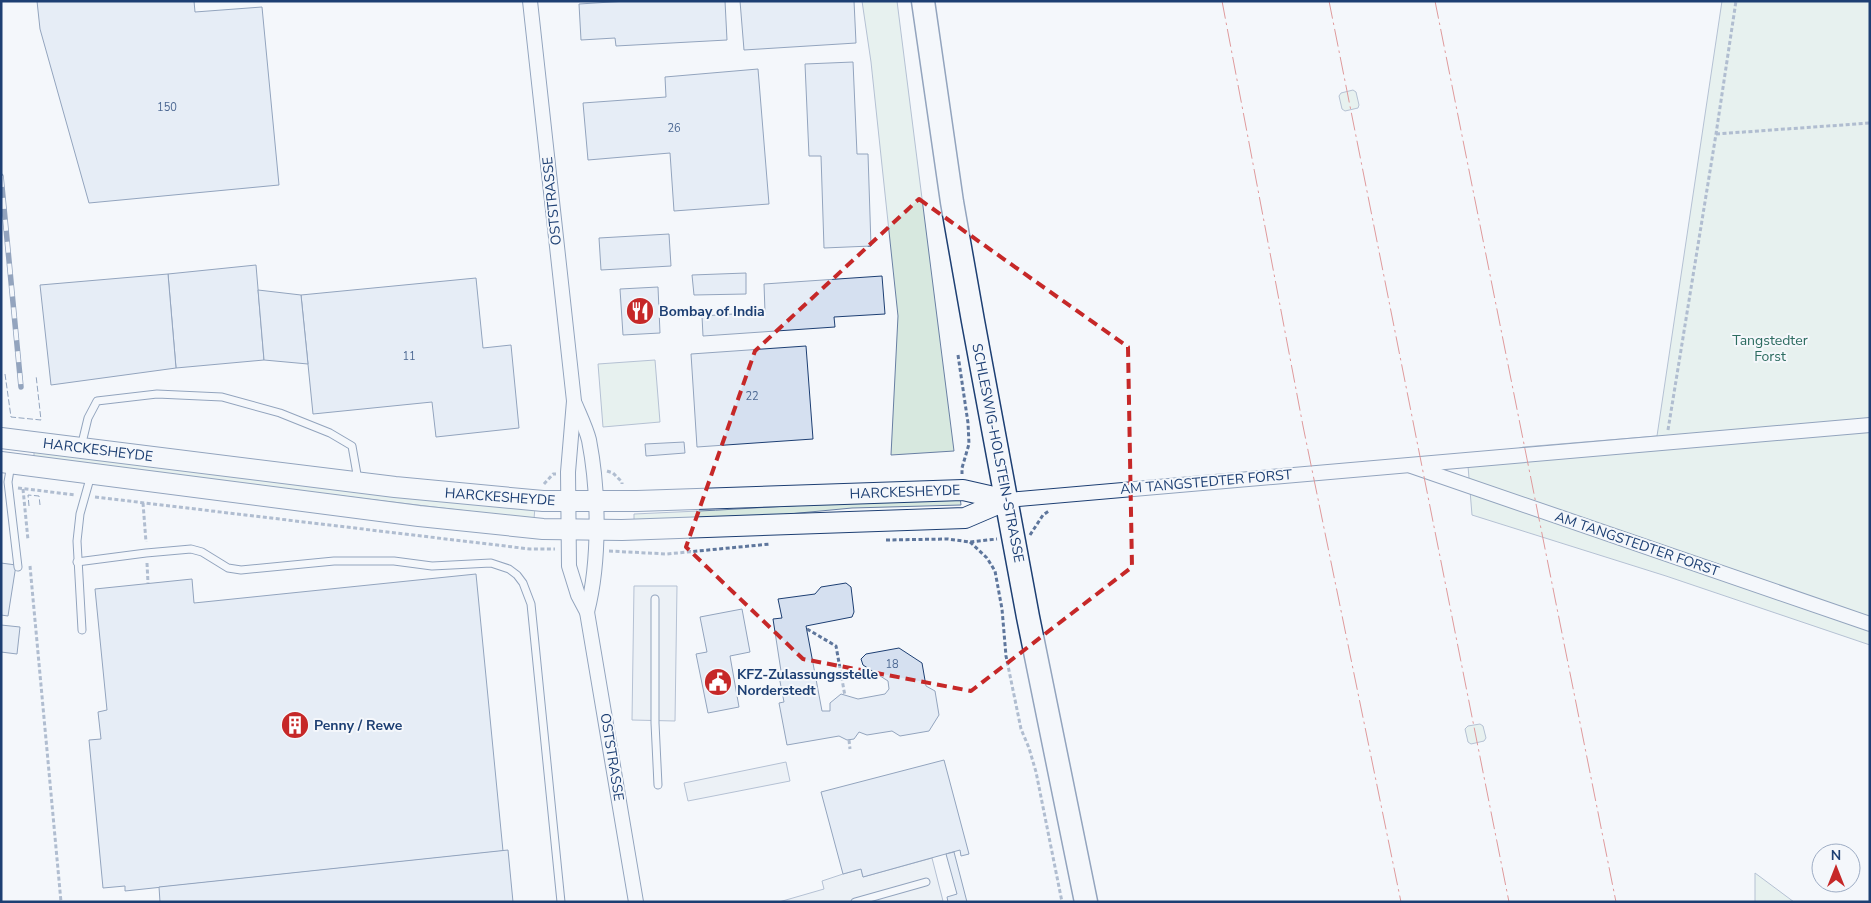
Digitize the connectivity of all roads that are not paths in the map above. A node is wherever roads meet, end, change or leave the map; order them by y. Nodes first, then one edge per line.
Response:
1 (530, 1) edge
2 (923, 1) edge
3 (574, 401) junction
4 (1870, 425) edge
5 (1, 438) edge
6 (80, 448) junction
7 (6, 463) edge
8 (1405, 464) junction
9 (92, 474) junction
10 (358, 483) junction
11 (1007, 500) junction
12 (568, 501) junction
13 (595, 501) junction
14 (568, 529) junction
15 (595, 530) junction
16 (77, 562) junction
17 (18, 567) dead end
18 (655, 599) dead end
19 (588, 612) junction
20 (1870, 624) edge
21 (82, 630) dead end
22 (658, 785) dead end
23 (926, 882) dead end
24 (561, 902) edge
25 (636, 902) edge
26 (855, 902) edge
27 (1086, 902) edge

1 - 3 street, OSTSTRASSE
2 - 11 main road, SCHLESWIG-HOLSTEIN-STRASSE
3 - 12 street, OSTSTRASSE
3 - 13 street, OSTSTRASSE
4 - 8 street, AM TANGSTEDTER FORST
5 - 6 main road, HARCKESHEYDE
6 - 10 main road, HARCKESHEYDE
6 - 10 lane
7 - 9 main road, HARCKESHEYDE
7 - 17 lane
8 - 11 street, AM TANGSTEDTER FORST
8 - 20 street, AM TANGSTEDTER FORST
9 - 14 main road, HARCKESHEYDE
9 - 16 lane
10 - 12 main road, HARCKESHEYDE
11 - 13 main road, HARCKESHEYDE
11 - 15 main road, HARCKESHEYDE
11 - 27 main road, SCHLESWIG-HOLSTEIN-STRASSE
12 - 13 main road, HARCKESHEYDE
12 - 14 street, OSTSTRASSE
13 - 15 street, OSTSTRASSE
14 - 15 main road, HARCKESHEYDE
14 - 19 street, OSTSTRASSE
15 - 19 street, OSTSTRASSE
16 - 21 lane
16 - 24 lane
18 - 22 lane
19 - 25 street, OSTSTRASSE
23 - 26 lane

